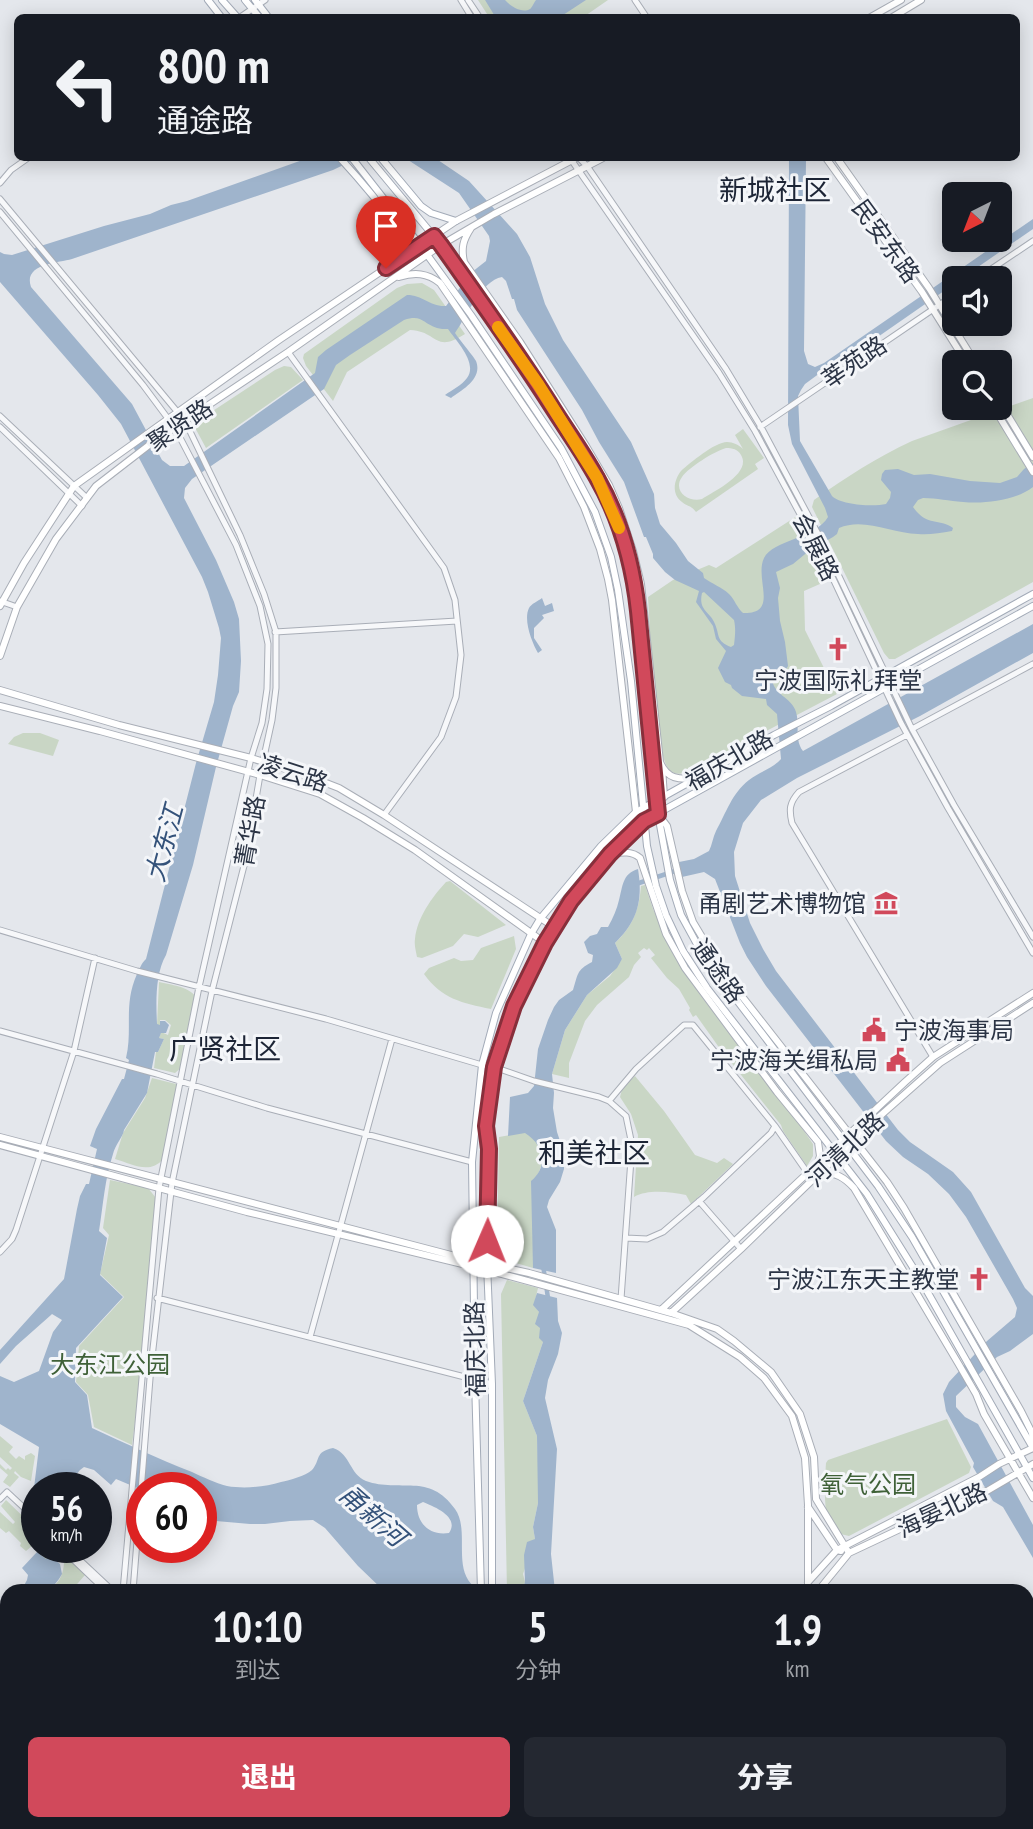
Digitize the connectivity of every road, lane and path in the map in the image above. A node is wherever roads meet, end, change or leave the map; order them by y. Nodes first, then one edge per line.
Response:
1 (208, 0) edge
2 (222, 0) edge
3 (245, 0) edge
4 (901, 0) edge
5 (920, 0) edge
6 (258, 3) edge
7 (219, 14) edge
8 (235, 14) edge
9 (244, 14) edge
10 (876, 14) edge
11 (897, 14) edge
12 (24, 161) edge
13 (343, 161) edge
14 (356, 161) edge
15 (372, 161) edge
16 (384, 161) edge
17 (568, 161) edge
18 (575, 161) edge
19 (579, 161) edge
20 (597, 161) edge
21 (828, 161) edge
22 (839, 161) edge
23 (587, 166) junction
24 (579, 170) junction
25 (0, 183) edge
26 (0, 199) edge
27 (0, 212) edge
28 (456, 221) junction
29 (475, 225) junction
30 (434, 236) junction
31 (1033, 241) edge
32 (420, 245) junction
33 (441, 245) junction
34 (427, 254) junction
35 (996, 266) edge
36 (386, 268) junction
37 (391, 280) junction
38 (926, 290) junction
39 (942, 301) edge
40 (935, 304) junction
41 (469, 318) junction
42 (960, 350) edge
43 (967, 350) edge
44 (288, 352) junction
45 (177, 412) junction
46 (0, 416) edge
47 (169, 418) junction
48 (1002, 420) edge
49 (1009, 420) edge
50 (185, 421) junction
51 (0, 427) edge
52 (175, 428) junction
53 (758, 429) junction
54 (1025, 452) junction
55 (1033, 457) edge
56 (1033, 472) edge
57 (74, 486) junction
58 (69, 493) junction
59 (87, 498) junction
60 (82, 506) junction
61 (1033, 594) edge
62 (1, 603) edge
63 (1033, 606) edge
64 (17, 607) junction
65 (457, 621) junction
66 (276, 632) junction
67 (267, 633) junction
68 (0, 656) edge
69 (1033, 664) edge
70 (882, 677) junction
71 (886, 686) junction
72 (0, 690) edge
73 (0, 706) edge
74 (909, 732) junction
75 (251, 758) junction
76 (263, 762) junction
77 (662, 766) junction
78 (247, 772) junction
79 (260, 775) junction
80 (697, 778) junction
81 (660, 798) junction
82 (639, 810) junction
83 (658, 814) junction
84 (384, 816) junction
85 (644, 821) junction
86 (610, 854) junction
87 (540, 919) junction
88 (554, 927) junction
89 (0, 930) edge
90 (531, 934) junction
91 (1033, 937) edge
92 (545, 943) junction
93 (1033, 953) edge
94 (94, 958) junction
95 (199, 986) junction
96 (212, 991) junction
97 (1033, 993) edge
98 (1033, 1003) edge
99 (0, 1031) edge
100 (392, 1039) junction
101 (74, 1051) junction
102 (933, 1057) junction
103 (482, 1065) junction
104 (494, 1067) junction
105 (181, 1081) junction
106 (191, 1084) junction
107 (609, 1101) junction
108 (775, 1126) junction
109 (365, 1134) junction
110 (846, 1136) junction
111 (0, 1137) edge
112 (851, 1143) junction
113 (0, 1145) edge
114 (833, 1149) junction
115 (41, 1151) junction
116 (838, 1156) junction
117 (472, 1162) junction
118 (818, 1164) junction
119 (821, 1172) junction
120 (811, 1177) junction
121 (160, 1184) junction
122 (172, 1187) junction
123 (699, 1201) junction
124 (340, 1226) junction
125 (337, 1235) junction
126 (626, 1238) junction
127 (734, 1241) junction
128 (741, 1250) junction
129 (0, 1252) edge
130 (474, 1264) junction
131 (487, 1267) junction
132 (150, 1297) junction
133 (159, 1298) junction
134 (621, 1299) junction
135 (662, 1310) junction
136 (671, 1312) junction
137 (310, 1337) junction
138 (961, 1361) junction
139 (475, 1380) junction
140 (973, 1381) junction
141 (492, 1384) junction
142 (1033, 1447) edge
143 (1020, 1455) junction
144 (1011, 1459) junction
145 (1030, 1466) edge
146 (143, 1472) edge
147 (1018, 1473) junction
148 (1033, 1478) edge
149 (4, 1497) edge
150 (1033, 1498) edge
151 (808, 1505) junction
152 (21, 1510) edge
153 (837, 1550) junction
154 (848, 1550) junction
155 (77, 1563) edge
156 (83, 1563) edge
157 (135, 1563) edge
158 (808, 1582) joint
159 (99, 1584) edge
160 (106, 1584) edge
161 (123, 1584) edge
162 (134, 1584) edge
163 (481, 1584) edge
164 (492, 1584) edge
165 (823, 1584) edge

1 - 7 main road
2 - 8 main road
3 - 6 main road
4 - 10 main road
5 - 11 main road
6 - 9 street
12 - 25 street
13 - 36 main road
14 - 32 main road, 通途路
15 - 30 main road, 通途路
16 - 28 main road
17 - 28 main road, 聚贤路
18 - 24 street, 会展路
19 - 23 street, 会展路
20 - 23 main road, 聚贤路
21 - 38 main road, 民安东路
22 - 38 main road, 民安东路
23 - 24 main road, 聚贤路
23 - 53 street, 会展路
24 - 29 main road, 聚贤路
24 - 53 street, 会展路
26 - 45 street, 菁华路
27 - 47 street
28 - 30 main road, 聚贤路
29 - 33 main road, 聚贤路
29 - 77 main road
30 - 32 main road, 聚贤路
30 - 33 main road, 通途路
31 - 35 street
32 - 34 main road, 通途路
32 - 36 main road, 聚贤路
33 - 34 main road, 聚贤路
33 - 81 main road, 通途路
34 - 37 main road, 聚贤路
34 - 41 main road, 通途路
36 - 45 main road, 聚贤路
37 - 41 main road
37 - 44 main road, 聚贤路
38 - 40 main road, 民安东路
39 - 40 street, 莘苑路
40 - 42 main road, 民安东路
40 - 43 main road, 民安东路
40 - 53 street, 莘苑路
41 - 82 main road, 通途路
44 - 50 main road, 聚贤路
44 - 65 street
45 - 47 main road, 聚贤路
45 - 50 street, 菁华路
46 - 57 street
47 - 52 street
47 - 57 main road, 聚贤路
48 - 54 main road
49 - 54 main road
50 - 52 main road, 聚贤路
50 - 66 street, 菁华路
51 - 58 street
52 - 59 main road, 聚贤路
52 - 67 street
53 - 70 street, 会展路
54 - 55 main road
54 - 56 main road
57 - 58 main road, 聚贤路
57 - 59 street
58 - 60 street
58 - 62 main road, 聚贤路
59 - 60 main road, 聚贤路
60 - 64 main road, 聚贤路
61 - 70 main road, 福庆北路
62 - 64 street
63 - 71 main road, 福庆北路
64 - 68 main road, 聚贤路
65 - 66 street
65 - 84 street
66 - 67 street
66 - 76 street, 菁华路
67 - 75 street
69 - 74 street
70 - 71 street, 会展路
70 - 80 main road, 福庆北路
71 - 74 street, 会展路
71 - 83 main road, 福庆北路
72 - 75 main road, 凌云路
73 - 78 main road, 凌云路
74 - 91 street, 会展路
74 - 93 street, 会展路
74 - 102 street
75 - 76 main road, 凌云路
75 - 78 street
76 - 79 street, 菁华路
76 - 84 main road, 凌云路
77 - 80 main road
77 - 81 main road
78 - 79 main road, 凌云路
78 - 95 street
79 - 90 main road, 凌云路
79 - 96 street, 菁华路
80 - 81 main road, 福庆北路
81 - 82 main road, 福庆北路
81 - 83 main road, 通途路
82 - 85 main road, 通途路
82 - 87 main road, 福庆北路
83 - 85 main road, 福庆北路
83 - 110 main road
83 - 110 main road, 通途路
84 - 87 main road, 凌云路
85 - 86 main road, 福庆北路
85 - 114 main road, 通途路
86 - 88 main road, 福庆北路
86 - 118 main road
87 - 88 main road, 凌云路
87 - 90 main road, 福庆北路
88 - 92 main road, 福庆北路
89 - 94 street
90 - 92 main road, 凌云路
90 - 103 main road, 福庆北路
92 - 104 main road, 福庆北路
94 - 95 street
94 - 101 street
95 - 96 street
95 - 105 street
96 - 100 street
96 - 106 street, 菁华路
97 - 102 main road, 河清北路
98 - 112 main road, 河清北路
99 - 101 street
100 - 103 street
100 - 109 street
101 - 105 street
101 - 115 street
102 - 110 main road, 河清北路
103 - 104 street
103 - 117 main road, 福庆北路
104 - 107 street
104 - 131 main road, 福庆北路
105 - 106 street
105 - 121 street
106 - 109 street
106 - 122 street, 菁华路
107 - 108 street
107 - 126 street
108 - 120 street
108 - 123 street
109 - 117 street
109 - 124 street
110 - 112 main road, 通途路
110 - 114 main road, 河清北路
111 - 115 main road
112 - 116 main road, 河清北路
112 - 142 main road, 通途路
112 - 142 main road
113 - 115 main road
114 - 116 main road, 通途路
114 - 118 main road, 河清北路
115 - 121 main road
115 - 129 street
116 - 119 main road, 河清北路
116 - 138 main road, 通途路
117 - 130 main road, 福庆北路
118 - 120 main road, 河清北路
119 - 120 main road, 河清北路
119 - 138 main road
120 - 127 main road, 河清北路
120 - 128 main road, 河清北路
121 - 122 main road
121 - 132 street
122 - 124 main road
122 - 125 main road
122 - 133 street, 菁华路
123 - 126 street
123 - 127 street
124 - 125 street
124 - 130 main road
125 - 130 main road
125 - 137 street
126 - 134 street
127 - 128 street
127 - 135 main road, 河清北路
128 - 136 main road, 河清北路
130 - 131 main road
130 - 139 main road, 福庆北路
131 - 134 main road
131 - 141 main road, 福庆北路
131 - 151 main road
132 - 133 street
132 - 161 street
133 - 137 street
133 - 146 street, 菁华路
134 - 135 main road
135 - 136 main road
136 - 154 main road
137 - 139 street
138 - 140 main road
139 - 141 street
139 - 163 main road, 福庆北路
140 - 143 main road
140 - 144 main road
141 - 164 main road, 福庆北路
142 - 143 main road, 海晏北路
143 - 144 main road, 海晏北路
143 - 145 main road
144 - 147 main road
144 - 154 main road, 海晏北路
145 - 147 main road, 海晏北路
145 - 148 main road
147 - 150 main road
147 - 154 main road, 海晏北路
149 - 152 street
151 - 153 main road
151 - 158 main road
153 - 154 main road
153 - 158 main road
154 - 165 main road
155 - 159 street
156 - 160 street
157 - 162 street, 菁华路

